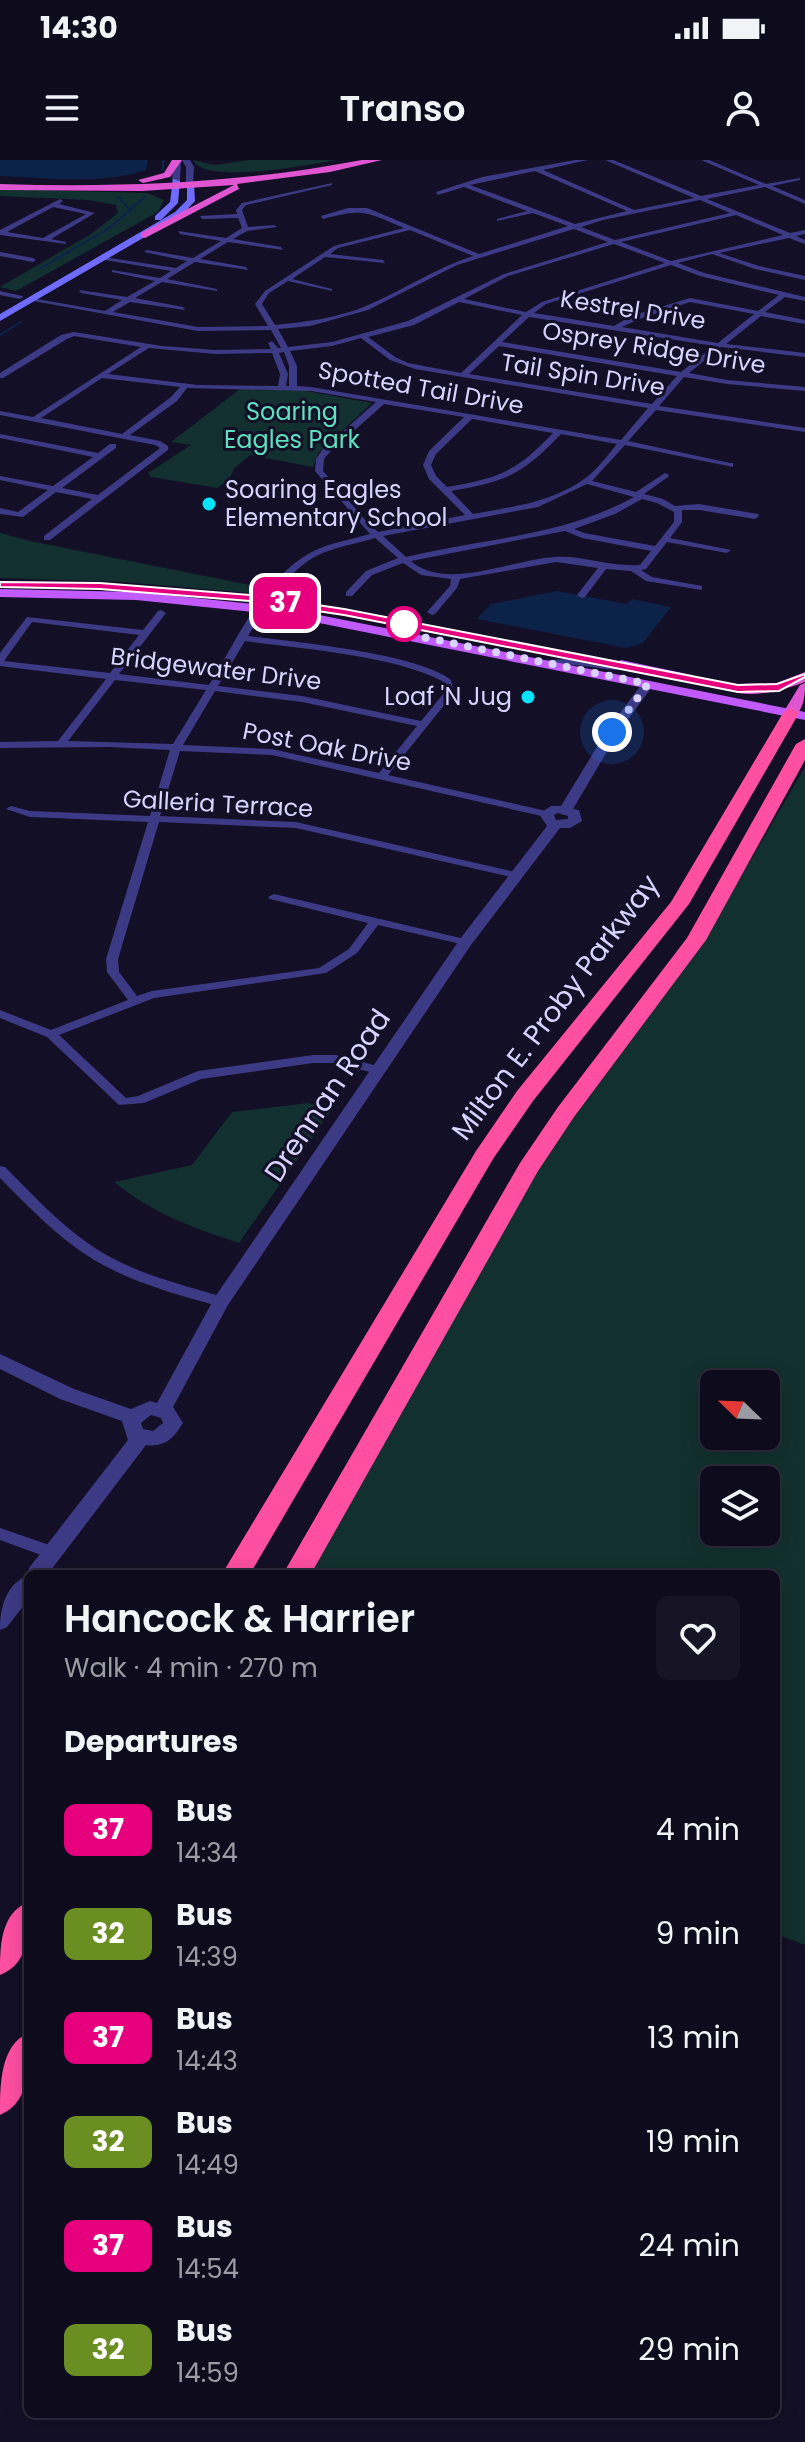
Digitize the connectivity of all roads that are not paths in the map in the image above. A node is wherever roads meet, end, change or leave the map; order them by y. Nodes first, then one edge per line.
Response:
1 (177, 160) edge
2 (352, 160) edge
3 (377, 160) edge
4 (585, 160) edge
5 (608, 160) edge
6 (704, 160) edge
7 (188, 161) edge
8 (306, 168) junction
9 (334, 168) junction
10 (536, 169) junction
11 (798, 179) dead end
12 (190, 183) junction
13 (63, 184) junction
14 (176, 184) junction
15 (330, 184) dead end
16 (0, 185) edge
17 (465, 185) junction
18 (767, 185) junction
19 (24, 188) junction
20 (438, 193) dead end
21 (702, 198) junction
22 (61, 201) dead end
23 (805, 202) edge
24 (53, 205) junction
25 (533, 211) junction
26 (634, 212) junction
27 (738, 213) junction
28 (242, 216) junction
29 (202, 217) dead end
30 (323, 217) dead end
31 (499, 220) dead end
32 (274, 227) dead end
33 (575, 227) junction
34 (410, 228) junction
35 (245, 229) junction
36 (142, 232) junction
37 (180, 232) dead end
38 (805, 232) edge
39 (0, 233) edge
40 (787, 236) junction
41 (44, 240) junction
42 (227, 240) junction
43 (615, 241) junction
44 (805, 242) edge
45 (64, 243) dead end
46 (281, 249) dead end
47 (147, 252) dead end
48 (711, 252) junction
49 (0, 254) edge
50 (323, 255) junction
51 (18, 257) junction
52 (480, 257) junction
53 (105, 258) junction
54 (33, 260) dead end
55 (194, 260) junction
56 (383, 262) dead end
57 (671, 263) junction
58 (1, 267) edge
59 (246, 269) dead end
60 (177, 270) junction
61 (114, 271) dead end
62 (805, 278) edge
63 (286, 279) junction
64 (161, 280) junction
65 (215, 290) dead end
66 (330, 290) dead end
67 (81, 291) dead end
68 (0, 293) edge
69 (783, 295) junction
70 (26, 298) junction
71 (129, 299) junction
72 (456, 299) junction
73 (805, 299) edge
74 (183, 309) dead end
75 (0, 313) edge
76 (106, 313) junction
77 (528, 314) junction
78 (758, 315) junction
79 (805, 322) edge
80 (617, 327) junction
81 (270, 329) junction
82 (364, 337) junction
83 (496, 343) junction
84 (720, 345) junction
85 (147, 346) junction
86 (285, 350) junction
87 (275, 351) junction
88 (805, 355) edge
89 (683, 374) junction
90 (463, 375) junction
91 (0, 376) edge
92 (102, 376) junction
93 (185, 386) junction
94 (282, 386) junction
95 (293, 387) junction
96 (805, 389) edge
97 (382, 401) junction
98 (653, 407) junction
99 (1, 414) edge
100 (470, 416) junction
101 (33, 420) junction
102 (805, 430) edge
103 (559, 431) junction
104 (0, 436) edge
105 (123, 437) junction
106 (622, 442) junction
107 (113, 446) dead end
108 (99, 456) junction
109 (730, 465) dead end
110 (665, 475) dead end
111 (0, 478) edge
112 (587, 482) junction
113 (55, 489) junction
114 (445, 490) junction
115 (639, 495) junction
116 (98, 498) junction
117 (676, 508) junction
118 (0, 511) edge
119 (755, 516) dead end
120 (471, 517) junction
121 (567, 529) junction
122 (376, 535) junction
123 (47, 538) dead end
124 (664, 539) junction
125 (657, 549) junction
126 (727, 550) dead end
127 (403, 559) junction
128 (604, 566) junction
129 (634, 569) junction
130 (456, 577) junction
131 (0, 585) edge
132 (699, 588) dead end
133 (0, 593) edge
134 (349, 594) dead end
135 (582, 595) dead end
136 (263, 604) junction
137 (432, 612) dead end
138 (161, 613) dead end
139 (146, 633) junction
140 (241, 638) junction
141 (0, 661) edge
142 (547, 663) junction
143 (632, 666) junction
144 (112, 676) junction
145 (805, 677) edge
146 (458, 678) dead end
147 (446, 680) junction
148 (648, 684) junction
149 (210, 688) junction
150 (738, 689) junction
151 (801, 704) edge
152 (424, 725) junction
153 (61, 744) junction
154 (805, 744) edge
155 (0, 745) edge
156 (176, 747) junction
157 (382, 776) junction
158 (11, 809) dead end
159 (155, 820) junction
160 (551, 820) junction
161 (515, 875) junction
162 (274, 897) dead end
163 (376, 920) junction
164 (465, 942) junction
165 (134, 1000) junction
166 (0, 1014) edge
167 (51, 1034) junction
168 (377, 1070) junction
169 (140, 1100) junction
170 (149, 1111) dead end
171 (0, 1170) edge
172 (221, 1302) junction
173 (0, 1361) edge
174 (163, 1409) junction
175 (133, 1417) junction
176 (140, 1438) junction
177 (0, 1534) edge
178 (52, 1553) junction
179 (39, 1570) edge
180 (238, 1570) edge
181 (299, 1570) edge
182 (24, 1589) edge
183 (0, 1621) edge
184 (24, 1923) edge
185 (0, 1960) edge
186 (24, 2056) edge
187 (0, 2098) edge

1 - 13 highway
1 - 14 street
2 - 8 highway
3 - 9 highway
4 - 10 street
5 - 21 street
6 - 18 street
7 - 8 highway
7 - 12 street
8 - 12 highway
9 - 12 highway
9 - 36 highway
10 - 17 street
10 - 26 street
11 - 18 street
12 - 14 highway
12 - 36 main road
13 - 14 highway
13 - 16 highway
14 - 19 highway
14 - 36 main road
15 - 28 street
16 - 19 highway
17 - 20 street
17 - 25 street
18 - 21 street
18 - 23 street
19 - 36 highway
21 - 26 street
21 - 27 street
22 - 24 street
24 - 39 street
24 - 41 street
25 - 31 street
25 - 33 street
26 - 33 street
27 - 40 street
27 - 43 street
28 - 29 street
28 - 35 street
30 - 34 street
32 - 35 street
33 - 43 street
33 - 52 street
34 - 50 street
34 - 52 street
35 - 42 street
36 - 53 main road
36 - 70 main road
37 - 42 street
38 - 40 street
39 - 41 street
40 - 44 street
40 - 48 street
41 - 45 street
42 - 46 street
42 - 55 street
43 - 57 street
43 - 72 street
47 - 55 street
48 - 57 street
48 - 62 street
49 - 51 street
50 - 56 street
50 - 63 street
51 - 54 street
51 - 58 street
52 - 81 street
53 - 60 street
53 - 70 main road
55 - 59 street
55 - 60 street
57 - 69 street
57 - 77 street
60 - 64 street
61 - 64 street
63 - 66 street
63 - 81 street
64 - 65 street
64 - 71 street
67 - 71 street
68 - 70 street
69 - 73 street
69 - 78 street
70 - 75 main road
70 - 76 street
71 - 74 street
71 - 76 street
72 - 77 street, Kestrel Drive
72 - 82 street
76 - 81 street
77 - 80 street, Kestrel Drive
77 - 83 street
78 - 79 street
78 - 80 street
78 - 84 street
80 - 84 street, Kestrel Drive
81 - 86 street
81 - 87 street
82 - 86 street
82 - 90 street, Tail Spin Drive
83 - 89 street, Osprey Ridge Drive
83 - 90 street
84 - 88 street, Kestrel Drive
84 - 89 street
85 - 87 street
85 - 91 street
85 - 92 street
86 - 87 street
86 - 95 street
87 - 94 street
89 - 96 street, Osprey Ridge Drive
89 - 98 street
90 - 98 street, Tail Spin Drive
92 - 93 street, Spotted Tail Drive
92 - 101 street
93 - 94 street, Spotted Tail Drive
93 - 105 street
94 - 95 street, Spotted Tail Drive
95 - 97 street, Spotted Tail Drive
97 - 100 street, Spotted Tail Drive
97 - 122 street
98 - 102 street, Tail Spin Drive
98 - 106 street
99 - 101 street
100 - 103 street, Spotted Tail Drive
100 - 114 street
101 - 105 street
103 - 106 street, Spotted Tail Drive
103 - 114 street
104 - 108 street
105 - 116 street
106 - 109 street, Spotted Tail Drive
106 - 112 street
107 - 108 street
108 - 113 street
110 - 115 street
111 - 113 street
112 - 115 street
112 - 120 street
113 - 116 street
113 - 118 street
114 - 120 street
115 - 117 street
115 - 121 street
116 - 123 street
117 - 119 street
117 - 124 street
120 - 122 street
121 - 125 street
121 - 127 street
122 - 127 street
122 - 136 street
124 - 125 street
124 - 126 street
125 - 129 street
127 - 130 street
127 - 134 street
128 - 129 street
128 - 130 street
128 - 135 street
129 - 132 street
130 - 137 street
131 - 136 main road
133 - 136 main road
136 - 140 street
136 - 142 main road
136 - 143 main road
138 - 139 street
139 - 141 street
139 - 144 street
140 - 147 street
140 - 149 street
141 - 144 street, Bridgewater Drive
142 - 143 street
142 - 148 main road
143 - 150 main road
144 - 149 street, Bridgewater Drive
144 - 153 street
145 - 150 highway
146 - 147 street
147 - 152 street
148 - 151 main road
148 - 160 street, Drennan Road
149 - 152 street, Bridgewater Drive
149 - 156 street
150 - 151 main road
151 - 180 highway, Milton E. Proby Parkway
152 - 157 street
153 - 155 street, Post Oak Drive
153 - 156 street, Post Oak Drive
154 - 181 highway
156 - 157 street, Post Oak Drive
156 - 159 street
157 - 160 street, Post Oak Drive
158 - 159 street, Galleria Terrace
159 - 161 street, Galleria Terrace
159 - 165 street
160 - 161 street, Drennan Road
161 - 164 street, Drennan Road
162 - 163 street
163 - 164 street
163 - 165 street
164 - 168 street, Drennan Road
165 - 167 street
166 - 167 street
167 - 169 street
168 - 169 street
168 - 172 street, Drennan Road
169 - 170 street
171 - 172 street
172 - 174 street, Drennan Road
173 - 175 street
174 - 175 street
174 - 176 street
175 - 176 street
176 - 178 street
177 - 178 street
178 - 179 street
182 - 183 street
184 - 185 highway
186 - 187 highway

